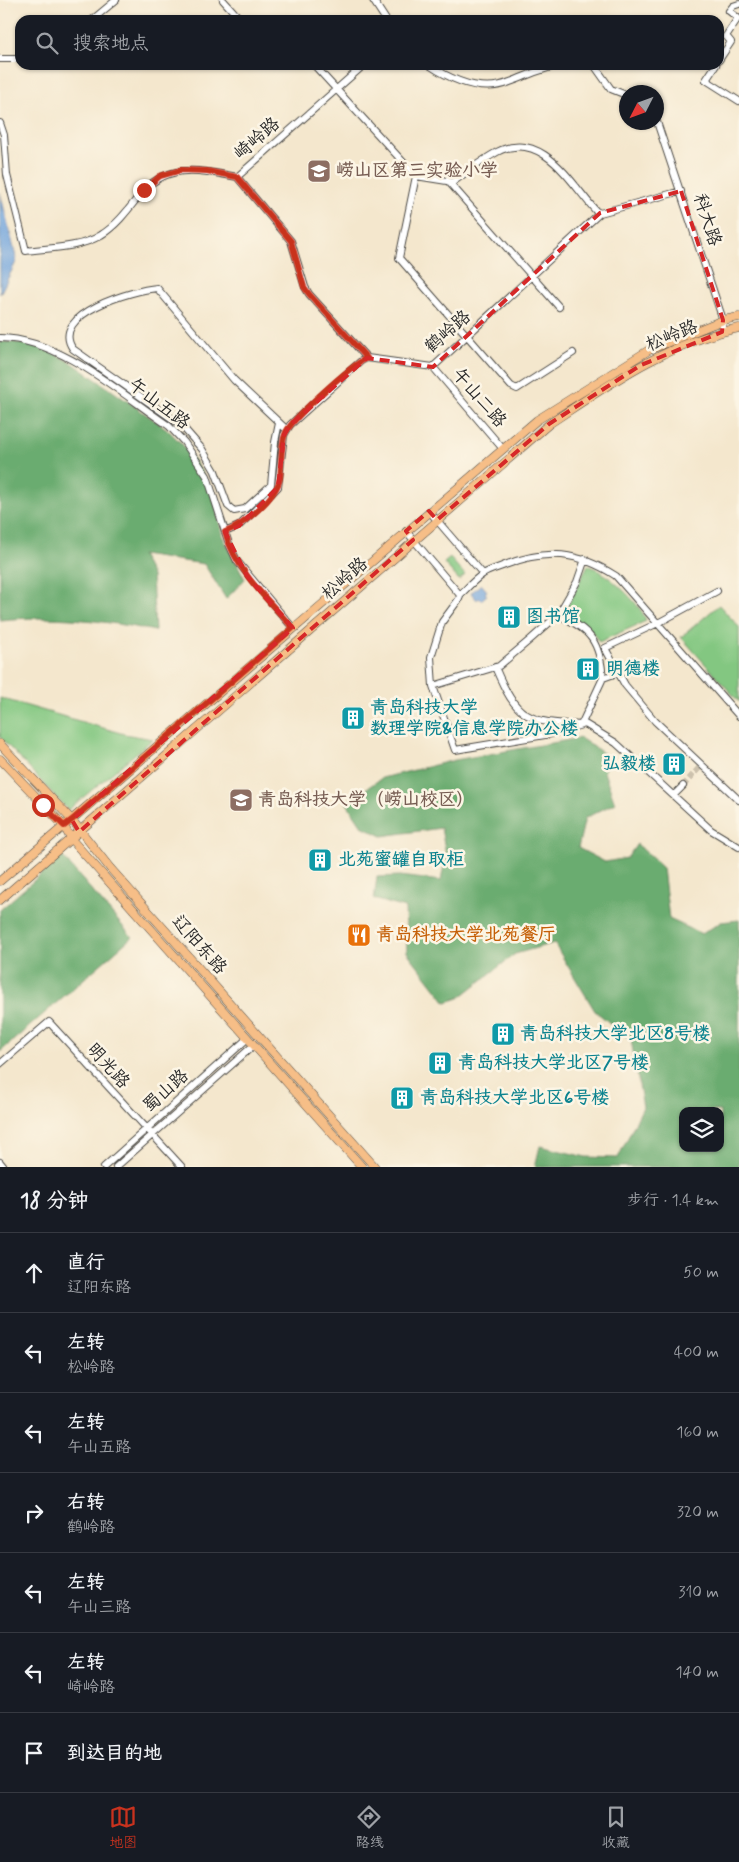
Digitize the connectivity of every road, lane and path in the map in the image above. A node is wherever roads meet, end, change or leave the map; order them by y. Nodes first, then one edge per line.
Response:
1 (116, 0) edge
2 (223, 0) edge
3 (373, 0) edge
4 (739, 4) edge
5 (98, 15) edge
6 (236, 15) edge
7 (383, 15) edge
8 (724, 52) edge
9 (15, 60) edge
10 (1, 61) edge
11 (319, 70) edge
12 (359, 70) edge
13 (438, 70) edge
14 (542, 70) edge
15 (598, 70) edge
16 (713, 70) edge
17 (337, 90) junction
18 (619, 92) edge
19 (739, 101) edge
20 (0, 123) edge
21 (660, 130) edge
22 (416, 176) junction
23 (237, 177) junction
24 (448, 181) junction
25 (681, 191) junction
26 (600, 213) junction
27 (531, 276) junction
28 (559, 307) dead end
29 (739, 316) edge
30 (723, 320) junction
31 (739, 328) edge
32 (722, 332) junction
33 (467, 336) junction
34 (0, 338) edge
35 (573, 353) dead end
36 (367, 358) junction
37 (433, 367) junction
38 (279, 424) junction
39 (287, 430) junction
40 (503, 449) junction
41 (429, 511) junction
42 (437, 520) junction
43 (225, 532) junction
44 (406, 532) junction
45 (413, 540) junction
46 (585, 559) junction
47 (483, 574) junction
48 (716, 591) dead end
49 (460, 595) junction
50 (558, 615) junction
51 (658, 623) junction
52 (293, 628) junction
53 (495, 667) junction
54 (617, 673) junction
55 (603, 678) junction
56 (433, 686) junction
57 (739, 716) edge
58 (582, 725) junction
59 (0, 744) edge
60 (0, 758) edge
61 (683, 786) tunnel mouth
62 (674, 795) junction
63 (739, 800) edge
64 (72, 820) junction
65 (64, 826) junction
66 (79, 832) junction
67 (71, 839) junction
68 (739, 847) edge
69 (0, 881) edge
70 (0, 900) edge
71 (248, 1038) junction
72 (254, 1045) junction
73 (0, 1064) edge
74 (146, 1129) junction
75 (151, 1135) junction
76 (0, 1162) edge
77 (4, 1167) edge
78 (104, 1167) edge
79 (116, 1167) edge
80 (177, 1167) edge
81 (182, 1167) edge
82 (362, 1167) edge
83 (375, 1167) edge

1 - 5 street
2 - 6 street
3 - 7 street
4 - 8 street
9 - 10 street
11 - 17 street
12 - 17 street, 崎岭路
13 - 14 street
15 - 18 street
16 - 19 street
17 - 22 street
17 - 23 street, 崎岭路
20 - 23 street, 崎岭路
21 - 25 street, 科大路
22 - 24 street
22 - 33 street
23 - 36 street
24 - 26 street
24 - 27 street
25 - 26 street, 鹤岭路
25 - 30 street, 科大路
26 - 27 street, 鹤岭路
27 - 28 street
27 - 33 street, 鹤岭路
29 - 30 main road, 松岭路
30 - 32 street, 科大路
30 - 40 main road, 松岭路
31 - 32 main road, 松岭路
32 - 42 main road, 松岭路
33 - 35 street
33 - 37 street, 鹤岭路
34 - 43 street, 午山五路
36 - 37 street, 鹤岭路
36 - 39 street
37 - 40 street, 午山二路
38 - 38 street
38 - 39 street
39 - 43 street
40 - 41 main road, 松岭路
41 - 42 street
41 - 44 main road, 松岭路
42 - 45 main road, 松岭路
42 - 47 street
43 - 52 street, 午山五路
44 - 45 street
44 - 52 main road, 松岭路
45 - 49 street
45 - 66 main road, 松岭路
46 - 47 street
46 - 50 street
46 - 51 street
47 - 49 street
48 - 51 street
49 - 56 street
50 - 53 street
50 - 55 street
51 - 54 street
51 - 57 street
52 - 64 main road, 松岭路
53 - 56 street
53 - 58 street
54 - 55 street
54 - 63 street
55 - 58 street
56 - 58 street
58 - 62 street
59 - 64 main road, 辽阳东路
60 - 65 main road, 辽阳东路
61 - 62 street
62 - 68 street
64 - 65 main road, 松岭路
64 - 66 main road, 辽阳东路
65 - 67 main road, 辽阳东路
65 - 69 main road, 松岭路
66 - 67 main road, 松岭路
66 - 83 main road, 辽阳东路
67 - 70 main road, 松岭路
67 - 71 main road, 辽阳东路
71 - 72 main road, 辽阳东路
71 - 74 street, 蜀山路
72 - 75 street, 蜀山路
72 - 82 main road, 辽阳东路
73 - 74 street, 明光路
74 - 75 street, 明光路
74 - 78 street, 蜀山路
75 - 79 street, 蜀山路
75 - 80 street, 明光路
75 - 81 street, 明光路
76 - 77 street

